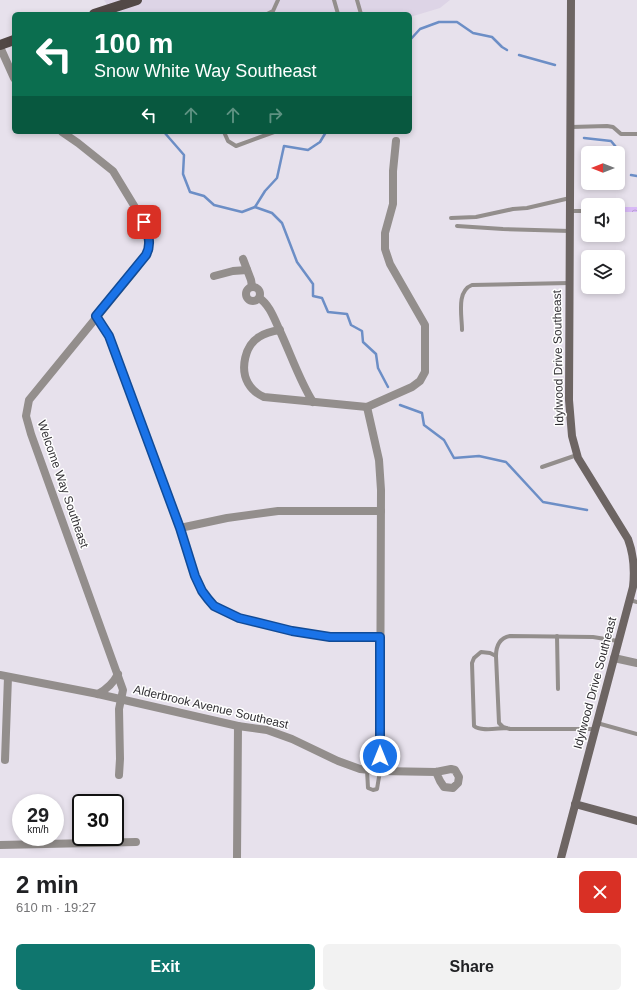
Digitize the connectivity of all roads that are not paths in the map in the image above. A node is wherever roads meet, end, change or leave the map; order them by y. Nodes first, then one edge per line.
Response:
1 (137, 0) edge
2 (278, 0) edge
3 (334, 0) edge
4 (357, 0) edge
5 (571, 0) edge
6 (100, 12) edge
7 (271, 12) edge
8 (337, 12) edge
9 (360, 12) edge
10 (12, 41) edge
11 (0, 46) edge
12 (12, 73) edge
13 (571, 127) junction
14 (65, 134) edge
15 (225, 134) edge
16 (269, 134) edge
17 (637, 134) edge
18 (396, 141) dead end
19 (570, 198) junction
20 (570, 211) junction
21 (581, 211) edge
22 (451, 218) dead end
23 (457, 226) dead end
24 (570, 232) junction
25 (243, 259) dead end
26 (247, 270) junction
27 (214, 276) dead end
28 (570, 283) junction
29 (252, 286) junction
30 (259, 298) junction
31 (96, 316) junction
32 (280, 330) junction
33 (462, 330) dead end
34 (313, 402) junction
35 (367, 407) junction
36 (577, 455) junction
37 (542, 467) dead end
38 (381, 511) junction
39 (180, 528) junction
40 (633, 601) edge
41 (557, 636) junction
42 (380, 637) junction
43 (618, 641) junction
44 (496, 656) junction
45 (614, 658) junction
46 (637, 664) edge
47 (118, 674) junction
48 (4, 676) edge
49 (558, 689) dead end
50 (98, 694) junction
51 (121, 699) junction
52 (238, 726) junction
53 (596, 726) junction
54 (507, 728) junction
55 (637, 734) edge
56 (5, 760) dead end
57 (367, 770) junction
58 (380, 771) junction
59 (436, 772) dead end
60 (119, 775) dead end
61 (575, 804) junction
62 (637, 821) edge
63 (136, 842) dead end
64 (0, 845) edge
65 (238, 858) edge
66 (561, 858) edge

1 - 6 main road
2 - 7 lane
3 - 8 lane
4 - 9 lane
5 - 13 street, Idylwood Drive Southeast
10 - 11 main road
11 - 12 street
13 - 17 lane
13 - 19 street, Idylwood Drive Southeast
14 - 31 street, Welcome Way Southeast
15 - 16 lane
18 - 35 street
19 - 20 street, Idylwood Drive Southeast
19 - 22 lane
20 - 21 lane
20 - 24 street, Idylwood Drive Southeast
23 - 24 lane
24 - 28 street, Idylwood Drive Southeast
25 - 26 street
26 - 27 street
26 - 29 street
28 - 33 lane
28 - 36 street, Idylwood Drive Southeast
29 - 30 street
29 - 30 street
30 - 32 street
31 - 39 street
31 - 47 street, Welcome Way Southeast
32 - 34 street
32 - 34 street
34 - 35 street
35 - 38 street
36 - 37 lane
36 - 40 street, Idylwood Drive Southeast
38 - 39 street
38 - 42 street
39 - 42 street
40 - 43 street, Idylwood Drive Southeast
41 - 43 lane
41 - 44 lane
41 - 49 lane
42 - 58 street
43 - 45 street, Idylwood Drive Southeast
44 - 54 lane
44 - 54 lane
45 - 46 street
45 - 53 street, Idylwood Drive Southeast
47 - 50 street
47 - 51 street, Welcome Way Southeast
48 - 50 street, Alderbrook Avenue Southeast
48 - 56 street
50 - 51 street, Alderbrook Avenue Southeast
51 - 52 street, Alderbrook Avenue Southeast
51 - 60 street, Welcome Way Southeast
52 - 57 street, Alderbrook Avenue Southeast
52 - 65 street
53 - 54 lane
53 - 55 lane
53 - 61 street, Idylwood Drive Southeast
57 - 58 street, Alderbrook Avenue Southeast
57 - 58 lane
58 - 59 street, Alderbrook Avenue Southeast
61 - 62 street
61 - 66 street, Idylwood Drive Southeast
63 - 64 street

